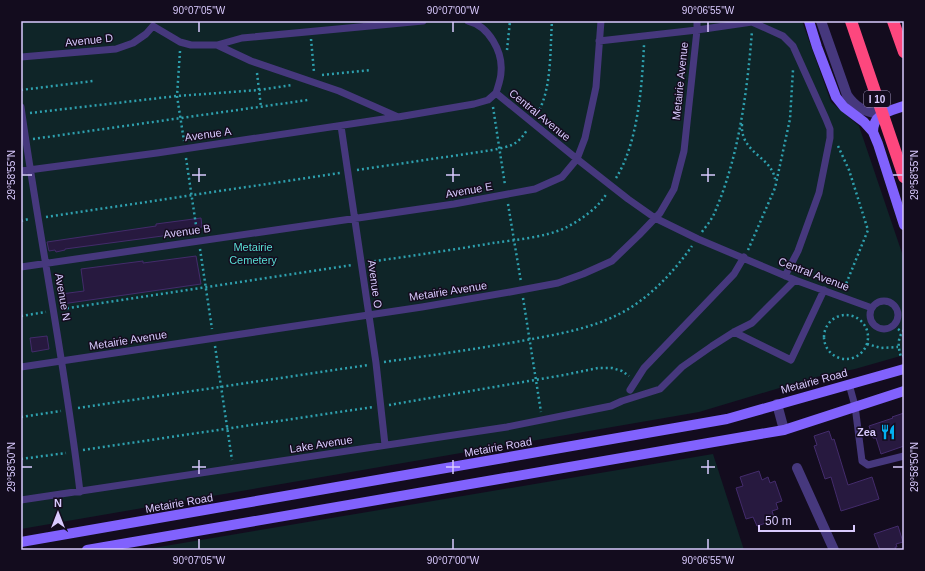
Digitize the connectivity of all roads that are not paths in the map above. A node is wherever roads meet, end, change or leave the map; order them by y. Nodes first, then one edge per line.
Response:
1 (423, 21) edge
2 (468, 21) edge
3 (601, 21) edge
4 (697, 21) edge
5 (809, 21) edge
6 (821, 21) edge
7 (851, 21) edge
8 (893, 21) edge
9 (153, 24) edge
10 (697, 30) junction
11 (599, 41) junction
12 (217, 45) junction
13 (904, 52) edge
14 (21, 57) edge
15 (494, 95) junction
16 (904, 106) edge
17 (21, 110) edge
18 (880, 114) junction
19 (398, 117) junction
20 (341, 126) junction
21 (873, 132) junction
22 (577, 159) junction
23 (30, 170) junction
24 (21, 171) edge
25 (904, 177) edge
26 (355, 218) junction
27 (655, 218) junction
28 (904, 225) edge
29 (744, 257) junction
30 (46, 263) junction
31 (21, 266) edge
32 (785, 276) junction
33 (795, 280) junction
34 (824, 290) junction
35 (872, 308) junction
36 (368, 314) junction
37 (734, 332) junction
38 (62, 361) junction
39 (21, 367) edge
40 (904, 369) edge
41 (849, 384) junction
42 (630, 390) dead end
43 (904, 391) edge
44 (777, 404) junction
45 (855, 406) junction
46 (784, 430) junction
47 (385, 445) junction
48 (904, 456) edge
49 (797, 468) dead end
50 (80, 492) junction
51 (21, 500) edge
52 (21, 542) edge
53 (87, 550) edge
54 (834, 550) edge

1 - 12 lane
2 - 15 lane
3 - 11 lane
4 - 10 lane, Metairie Avenue
5 - 21 main road
6 - 18 street
7 - 25 highway, I 10, bridge
8 - 13 highway
9 - 12 lane
9 - 14 lane, Avenue D
10 - 11 lane
10 - 27 lane, Metairie Avenue
10 - 32 lane
11 - 22 lane
12 - 19 lane
15 - 19 lane, Central Avenue
15 - 22 lane, Central Avenue
16 - 18 main road
17 - 23 lane, Avenue N
18 - 21 main road
19 - 20 lane, Avenue A
20 - 23 lane, Avenue A
20 - 26 lane, Avenue O
21 - 28 main road
22 - 26 lane, Avenue E
22 - 27 lane, Central Avenue
23 - 24 lane, Avenue A
23 - 30 lane, Avenue N
26 - 30 lane, Avenue B
26 - 36 lane, Avenue O
27 - 29 lane, Central Avenue
27 - 36 lane, Metairie Avenue
29 - 32 lane, Central Avenue
29 - 42 lane
30 - 31 lane, Avenue B
30 - 38 lane, Avenue N
32 - 33 lane, Central Avenue
33 - 34 lane, Central Avenue
33 - 37 lane, Lake Avenue
34 - 35 lane, Central Avenue
34 - 37 lane
35 - 35 lane
36 - 38 lane, Metairie Avenue
36 - 47 lane, Avenue O
37 - 47 lane, Lake Avenue
38 - 39 lane, Metairie Avenue
38 - 50 lane, Avenue N
40 - 41 main road, Metairie Road
41 - 44 main road, Metairie Road
41 - 45 lane
43 - 45 main road
44 - 46 street
44 - 52 main road, Metairie Road
45 - 46 main road
45 - 48 lane
46 - 53 main road
47 - 50 lane, Lake Avenue
49 - 54 street
50 - 51 lane, Lake Avenue

